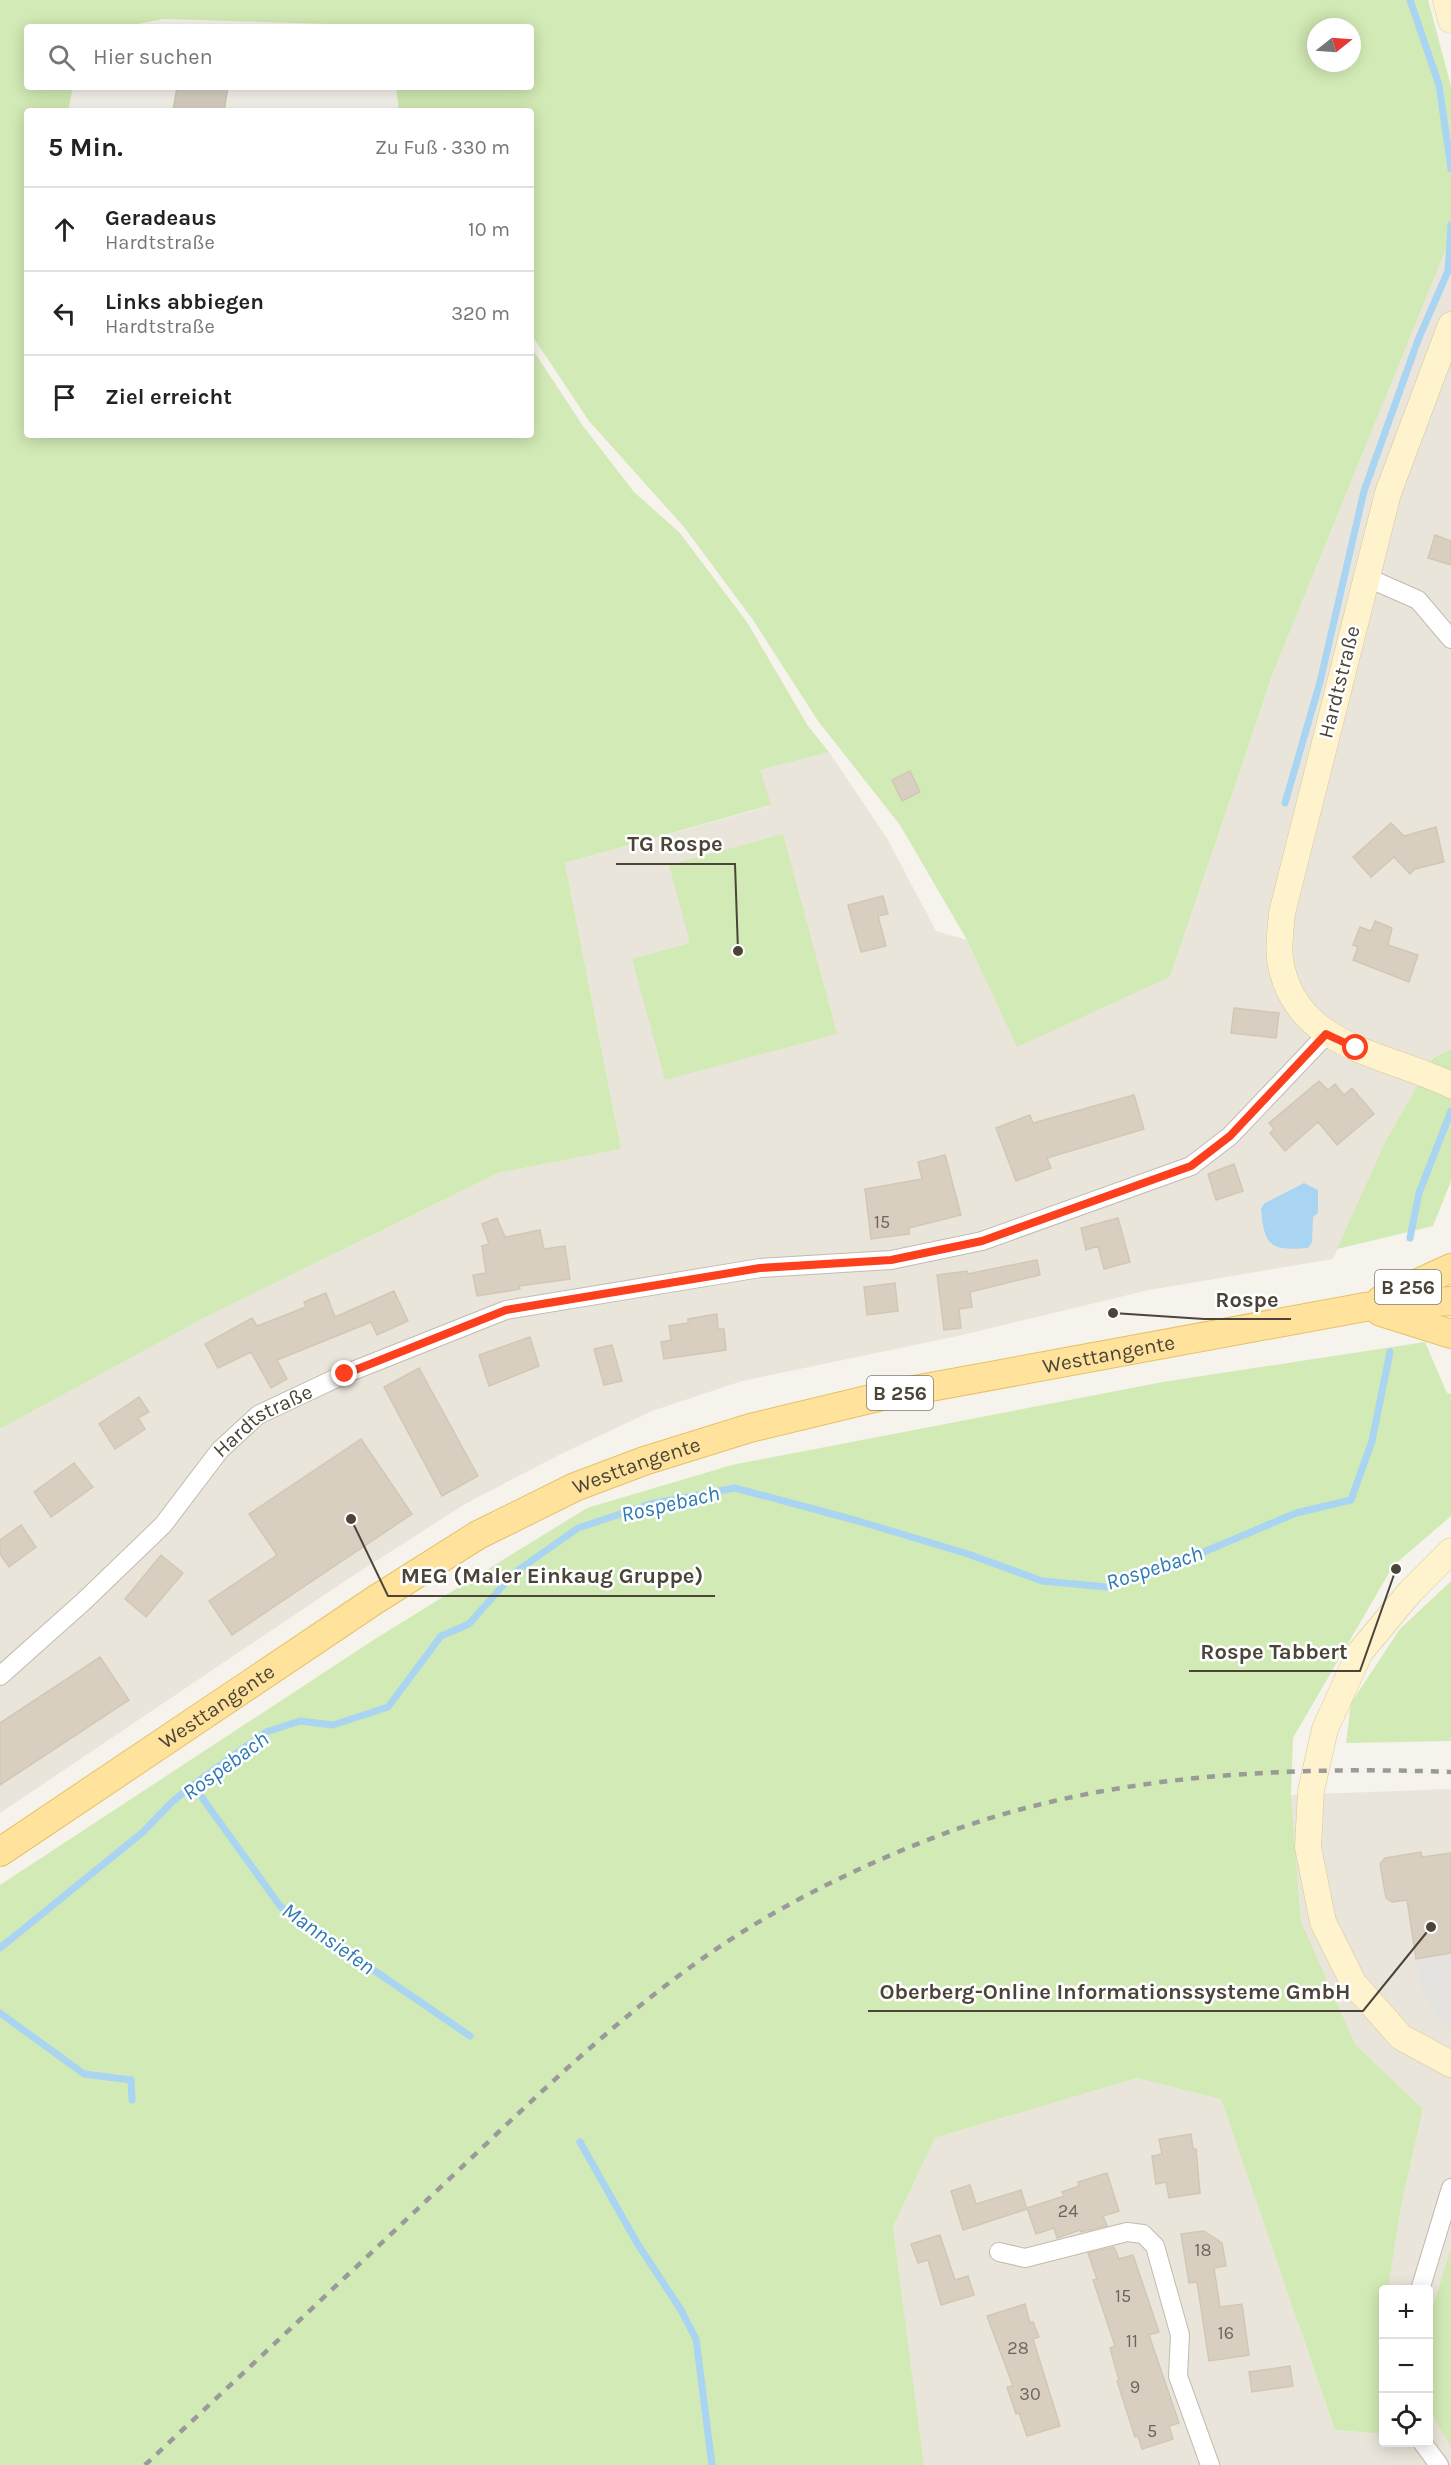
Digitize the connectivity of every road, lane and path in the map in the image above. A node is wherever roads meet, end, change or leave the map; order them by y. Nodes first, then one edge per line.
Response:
1 (1446, 0) edge
2 (1451, 20) edge
3 (1451, 325) edge
4 (1366, 577) junction
5 (1451, 639) edge
6 (1326, 1034) junction
7 (1449, 1083) edge
8 (1451, 1268) edge
9 (1451, 1301) edge
10 (1365, 1307) junction
11 (1451, 1334) edge
12 (1451, 1551) edge
13 (0, 1676) edge
14 (0, 1852) edge
15 (1451, 2064) edge
16 (1451, 2188) edge
17 (999, 2252) dead end
18 (1421, 2285) edge
19 (1426, 2447) edge
20 (1210, 2465) edge
21 (1439, 2465) edge

1 - 2 street
3 - 4 street, Hardtstraße
4 - 5 street
4 - 6 street, Hardtstraße
6 - 7 street, Hardtstraße
6 - 13 street, Hardtstraße
8 - 10 main road, Westtangente / B 256
9 - 10 main road, Westtangente / B 256
10 - 11 main road, B 256
10 - 14 main road, Westtangente / B 256
12 - 15 street
16 - 18 street
17 - 20 street
19 - 21 street

